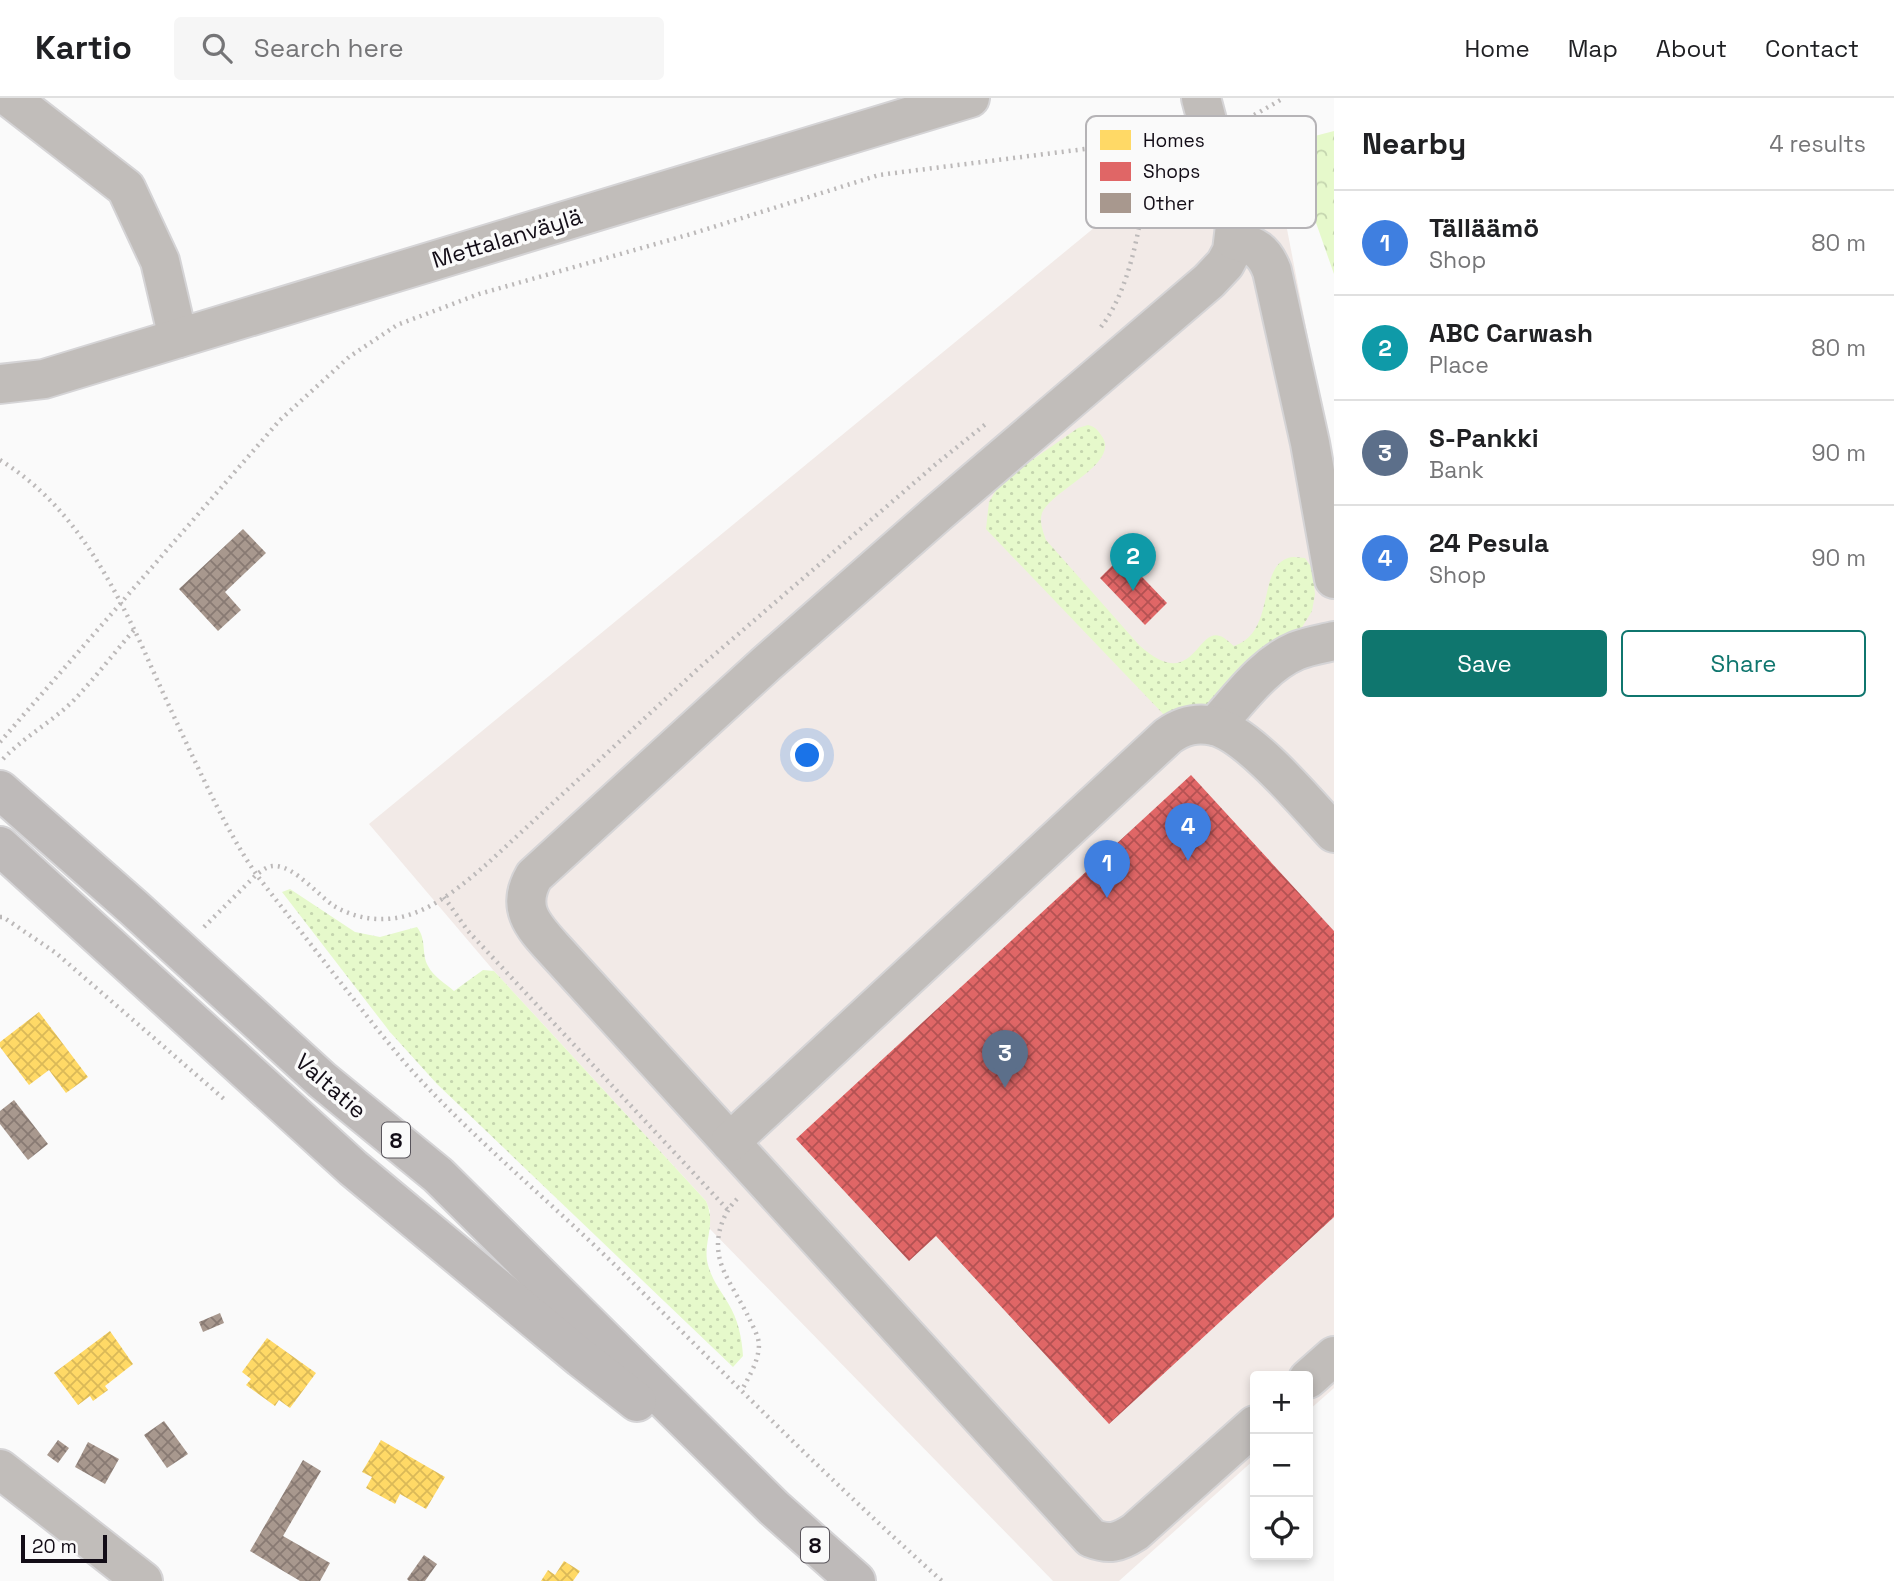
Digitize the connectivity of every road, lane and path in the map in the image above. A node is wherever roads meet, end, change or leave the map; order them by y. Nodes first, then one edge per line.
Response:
1 (10, 98) edge
2 (970, 98) edge
3 (1284, 98) edge
4 (1253, 116) edge
5 (1086, 149) edge
6 (1138, 228) edge
7 (1235, 228) edge
8 (1234, 240) junction
9 (1095, 334) dead end
10 (178, 338) junction
11 (44, 379) junction
12 (0, 384) edge
13 (0, 411) edge
14 (991, 420) dead end
15 (0, 460) edge
16 (1334, 579) edge
17 (121, 601) junction
18 (134, 630) junction
19 (1334, 641) edge
20 (1215, 726) junction
21 (0, 742) edge
22 (1, 761) edge
23 (0, 790) edge
24 (1334, 833) edge
25 (0, 846) edge
26 (257, 874) junction
27 (444, 897) junction
28 (204, 928) dead end
29 (730, 1142) junction
30 (760, 1176) junction
31 (728, 1210) junction
32 (1334, 1356) edge
33 (1313, 1375) edge
34 (742, 1390) junction
35 (1250, 1429) edge
36 (0, 1469) edge
37 (774, 1508) junction
38 (143, 1581) edge
39 (856, 1581) edge
40 (942, 1581) edge

1 - 10 street
2 - 10 street, Mettalanväylä
3 - 4 path
5 - 17 path
6 - 9 path
7 - 8 street
8 - 16 street
8 - 29 street
10 - 11 street, Mettalanväylä
11 - 12 street, Mettalanväylä
11 - 13 street, Mettalanväylä
14 - 27 path
15 - 17 path
17 - 18 path
17 - 21 path
18 - 22 path
18 - 26 path
19 - 20 street
20 - 24 street
20 - 29 street
23 - 37 highway, Valtatie / 8
25 - 37 highway, Valtatie / 8
26 - 27 path
26 - 28 path
26 - 34 path
27 - 31 path
29 - 30 street
30 - 31 path
30 - 35 street
31 - 34 path
32 - 33 street
34 - 40 path
36 - 38 street
37 - 39 highway, Valtatie / 8

